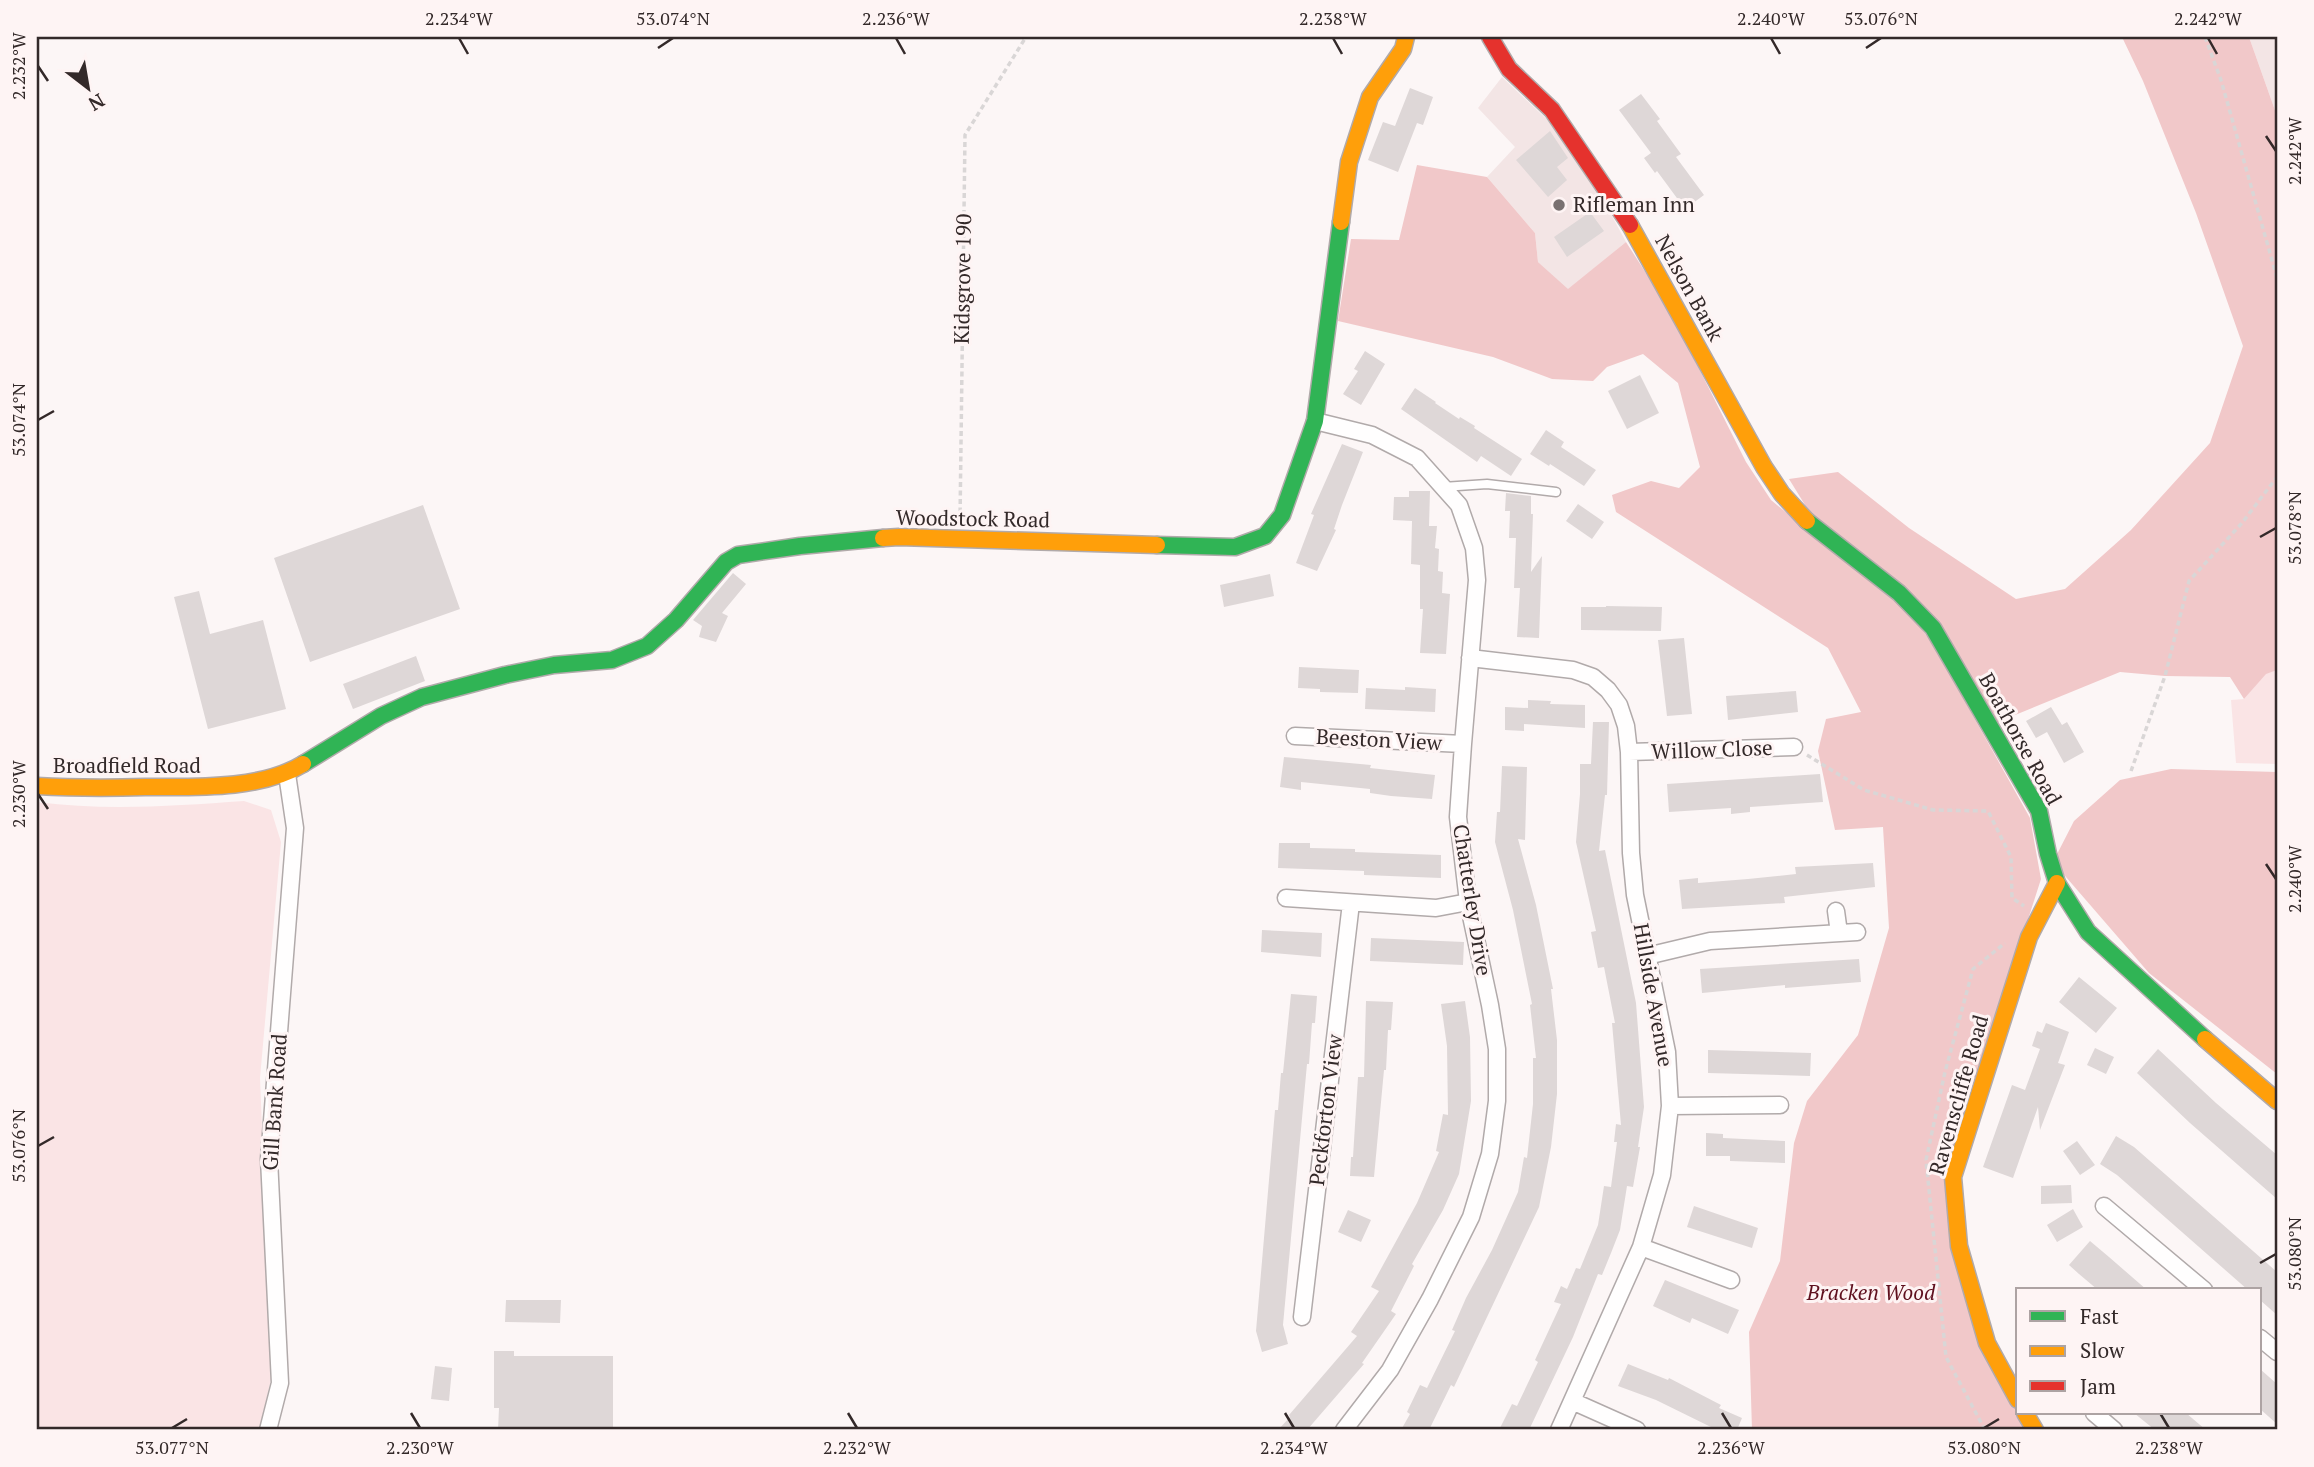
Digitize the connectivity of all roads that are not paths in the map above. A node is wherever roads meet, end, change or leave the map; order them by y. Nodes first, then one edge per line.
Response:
1 (1406, 37) edge
2 (1490, 37) edge
3 (1315, 421) junction
4 (1764, 467) joint
5 (1443, 487) junction
6 (1556, 492) dead end
7 (1469, 658) junction
8 (1295, 736) dead end
9 (1462, 744) junction
10 (1794, 747) road end
11 (1629, 752) junction
12 (287, 774) junction
13 (37, 786) edge
14 (218, 787) joint
15 (2057, 883) junction
16 (1286, 898) dead end
17 (1468, 902) junction
18 (1350, 903) junction
19 (1836, 911) dead end
20 (1857, 932) dead end
21 (1839, 933) junction
22 (1647, 956) junction
23 (2277, 1101) edge
24 (1670, 1105) junction
25 (1780, 1105) dead end
26 (2104, 1206) dead end
27 (1641, 1247) junction
28 (1731, 1280) dead end
29 (2202, 1288) edge
30 (1302, 1317) dead end
31 (2262, 1340) edge
32 (2277, 1352) edge
33 (2016, 1396) edge
34 (1572, 1401) junction
35 (2026, 1414) edge
36 (2095, 1414) edge
37 (268, 1430) edge
38 (1345, 1430) edge
39 (1559, 1430) edge
40 (1637, 1430) edge
41 (2035, 1430) edge
42 (2114, 1430) edge

1 - 3 street, Woodstock Road
2 - 4 street, Nelson Bank
3 - 5 street, Chatterley Drive
3 - 12 street, Woodstock Road
4 - 15 street, Boathorse Road
5 - 6 lane
5 - 7 street, Chatterley Drive
7 - 9 street, Chatterley Drive
7 - 11 street, Hillside Avenue
8 - 9 street, Beeston View
9 - 17 street, Chatterley Drive
10 - 11 street, Willow Close
11 - 22 street, Hillside Avenue
12 - 14 street, Woodstock Road
12 - 37 street, Gill Bank Road
13 - 14 street, Broadfield Road
15 - 23 street, Boathorse Road
15 - 33 street, Ravenscliffe Road
16 - 18 street
17 - 18 street
17 - 38 street, Chatterley Drive
18 - 30 street, Peckforton View
19 - 21 street
20 - 21 street
21 - 22 street
22 - 24 street, Hillside Avenue
24 - 25 street
24 - 27 street, Hillside Avenue
26 - 29 street
27 - 28 street
27 - 34 street, Hillside Avenue
31 - 32 street
34 - 39 street, Hillside Avenue
34 - 40 street
35 - 41 street
36 - 42 street

